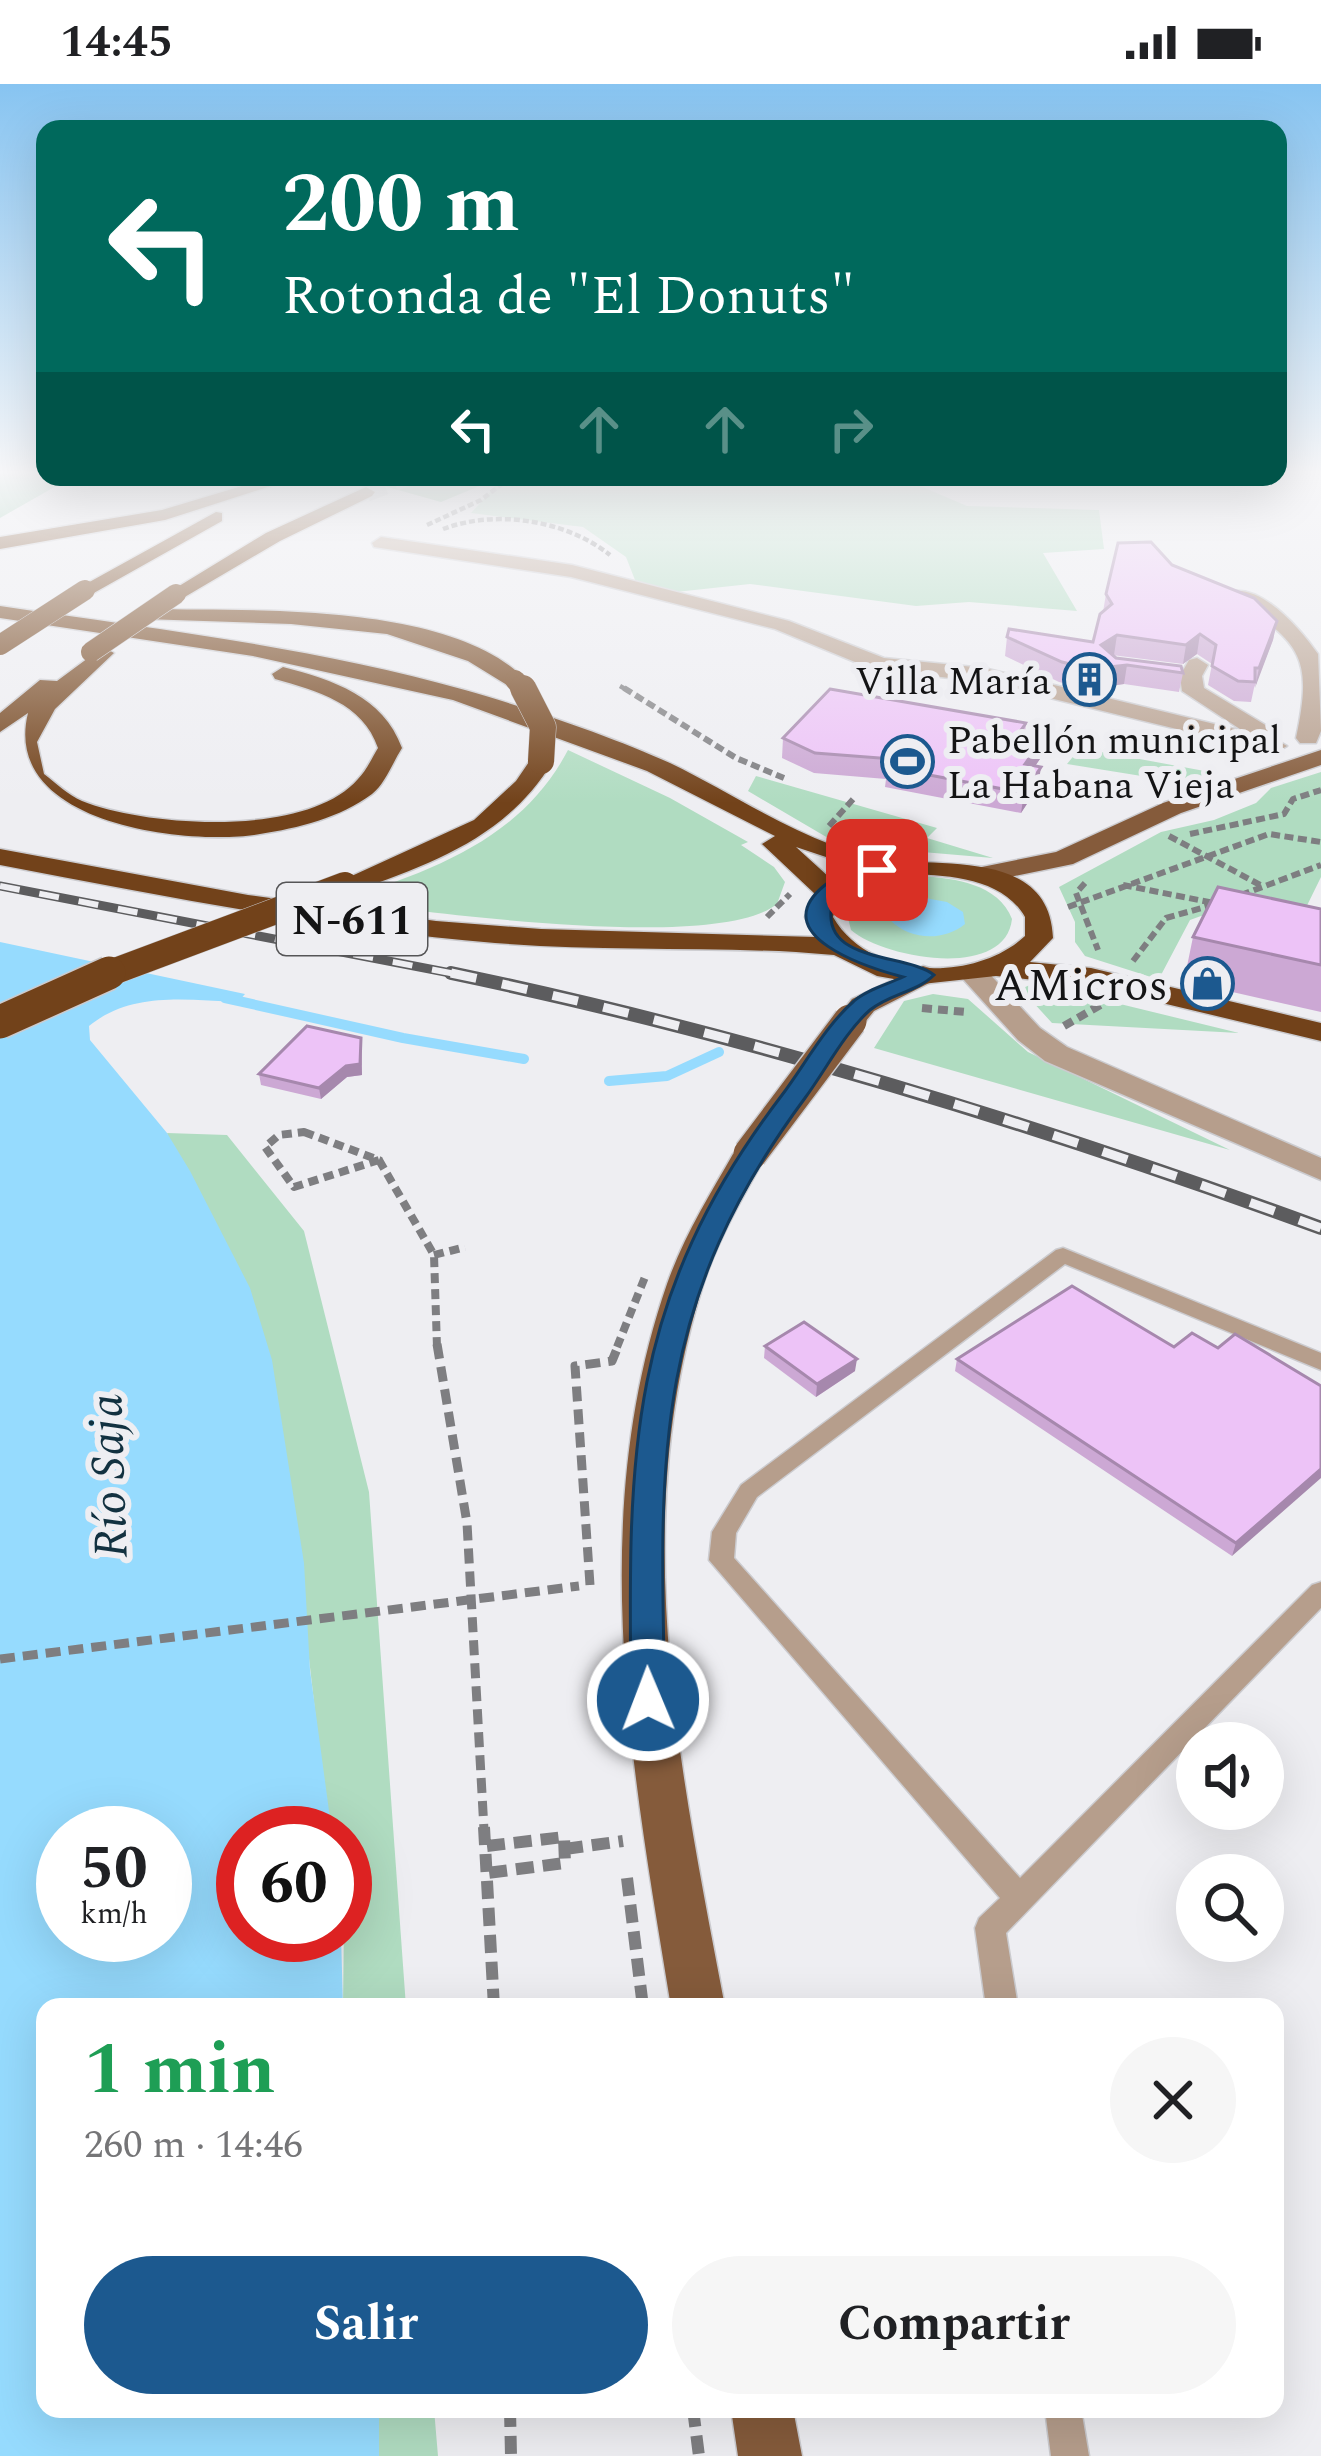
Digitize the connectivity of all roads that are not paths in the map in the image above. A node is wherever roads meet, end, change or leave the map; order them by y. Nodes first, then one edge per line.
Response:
1 (100, 582) edge
2 (196, 582) edge
3 (617, 582) edge
4 (1222, 588) edge
5 (0, 613) edge
6 (133, 641) junction
7 (0, 645) edge
8 (97, 653) junction
9 (1187, 672) edge
10 (0, 724) edge
11 (1298, 748) edge
12 (0, 857) edge
13 (1064, 859) junction
14 (890, 868) junction
15 (981, 875) junction
16 (824, 900) junction
17 (1028, 900) junction
18 (1039, 938) junction
19 (707, 939) junction
20 (844, 951) junction
21 (986, 970) junction
22 (923, 975) junction
23 (1100, 986) junction
24 (856, 1013) junction
25 (0, 1022) edge
26 (1321, 1032) edge
27 (1321, 1170) edge
28 (1321, 1362) edge
29 (1321, 1592) edge
30 (1021, 1900) junction
31 (697, 1998) edge
32 (1001, 1998) edge
33 (764, 2418) edge
34 (1064, 2418) edge
35 (770, 2456) edge
36 (1070, 2456) edge

1 - 7 highway, bridge
2 - 8 highway, bridge
3 - 11 street
4 - 11 street
5 - 6 highway
5 - 14 highway
5 - 25 highway, bridge
6 - 8 highway
6 - 16 highway
8 - 10 highway
9 - 11 street
11 - 13 main road
12 - 19 highway, N-611
13 - 15 main road
13 - 17 main road
14 - 15 highway, N-611
14 - 16 highway, N-611
15 - 17 highway, N-611
16 - 19 highway, N-611
16 - 20 highway
17 - 18 highway
18 - 21 highway
18 - 23 highway, N-611
19 - 20 highway, N-611
20 - 22 highway, N-611
20 - 24 main road
21 - 22 highway, N-611
21 - 23 highway, N-611
21 - 27 street
22 - 24 main road
23 - 26 highway, N-611
24 - 31 main road, bridge
28 - 30 lane
29 - 30 lane
30 - 32 lane
33 - 35 main road
34 - 36 lane

